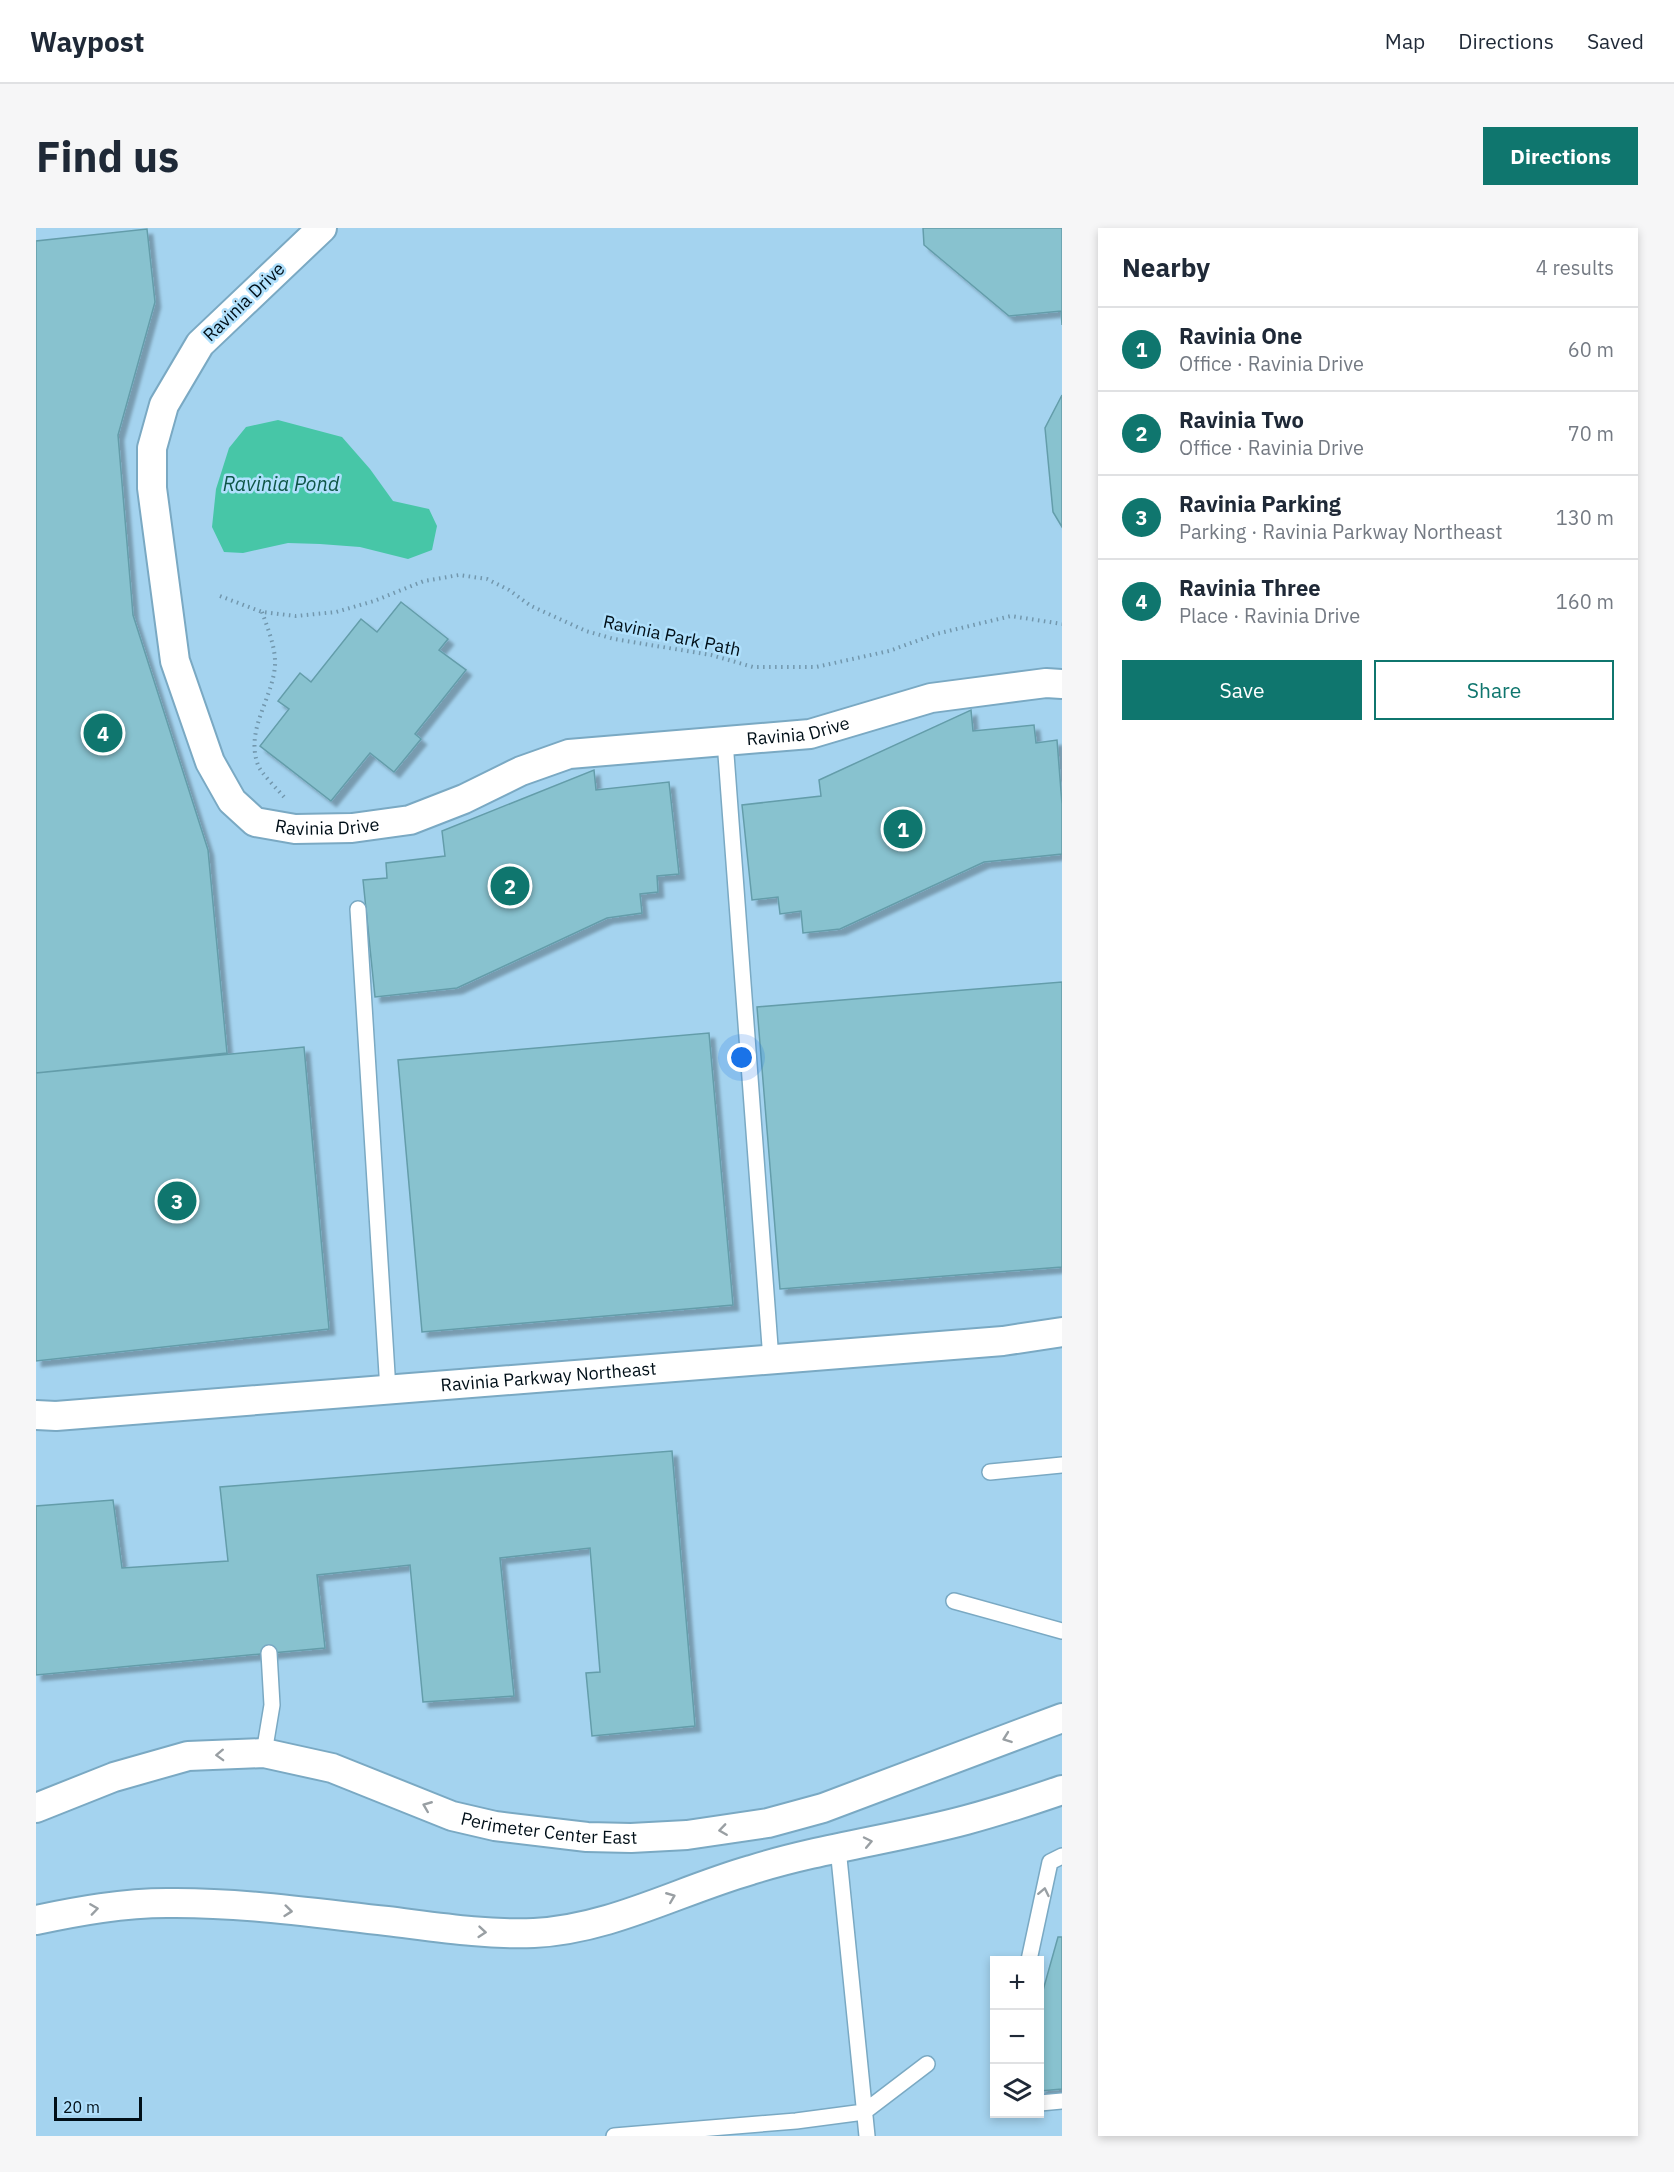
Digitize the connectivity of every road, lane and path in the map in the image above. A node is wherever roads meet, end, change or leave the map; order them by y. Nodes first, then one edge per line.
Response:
1 (321, 228) edge
2 (220, 596) dead end
3 (262, 612) junction
4 (1062, 624) edge
5 (1062, 684) edge
6 (725, 741) junction
7 (316, 829) junction
8 (358, 909) dead end
9 (1062, 1332) edge
10 (771, 1360) junction
11 (388, 1390) junction
12 (36, 1415) edge
13 (1062, 1463) edge
14 (990, 1472) dead end
15 (954, 1601) dead end
16 (1062, 1631) edge
17 (270, 1653) dead end
18 (1062, 1718) edge
19 (264, 1753) junction
20 (891, 1784) junction
21 (1062, 1790) edge
22 (36, 1808) edge
23 (768, 1823) junction
24 (838, 1848) junction
25 (1062, 1857) edge
26 (36, 1920) edge
27 (1030, 1956) edge
28 (927, 2064) dead end
29 (1062, 2101) edge
30 (1044, 2103) edge
31 (864, 2112) junction
32 (615, 2136) edge
33 (867, 2136) edge

1 - 7 street, Ravinia Drive
2 - 3 path, Ravinia Park Path
3 - 4 path, Ravinia Park Path
3 - 7 path
5 - 6 street, Ravinia Drive
6 - 7 street, Ravinia Drive
6 - 10 lane
8 - 11 lane
9 - 10 street, Ravinia Parkway Northeast
10 - 11 street, Ravinia Parkway Northeast
11 - 12 street, Ravinia Parkway Northeast
13 - 14 lane
15 - 16 lane
17 - 19 lane
18 -> 20 street, Perimeter Center East
19 -> 22 street, Perimeter Center East
23 -> 19 street, Perimeter Center East
20 - 23 street, Perimeter Center East
20 - 24 street
24 -> 21 street
23 - 24 street
26 -> 24 street
24 - 31 lane
27 -> 25 lane
28 - 31 lane
29 - 30 lane
31 - 32 lane
31 - 33 lane

